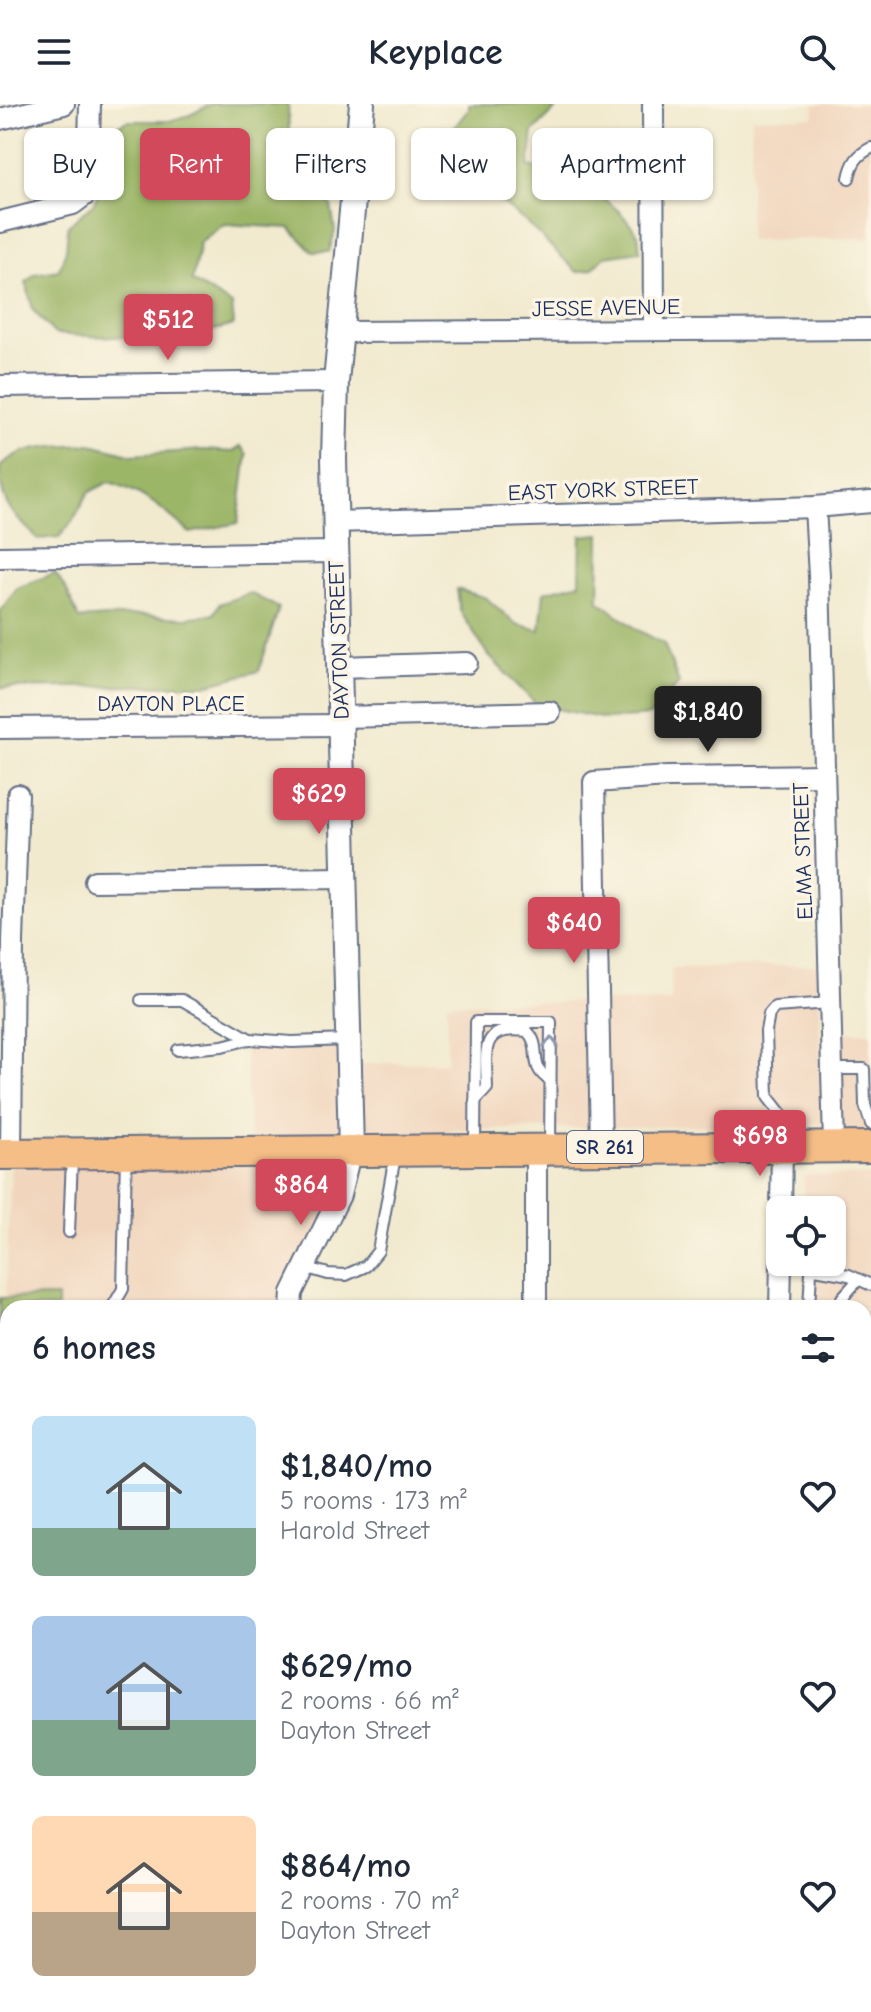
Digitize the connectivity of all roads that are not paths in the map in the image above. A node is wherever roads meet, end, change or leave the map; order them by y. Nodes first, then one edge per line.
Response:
1 (64, 104) edge
2 (90, 104) edge
3 (362, 104) edge
4 (653, 104) edge
5 (0, 119) edge
6 (871, 148) edge
7 (849, 178) dead end
8 (0, 222) edge
9 (871, 329) edge
10 (654, 330) junction
11 (341, 332) junction
12 (336, 382) junction
13 (0, 386) edge
14 (871, 502) edge
15 (815, 507) junction
16 (335, 522) junction
17 (335, 552) junction
18 (0, 557) edge
19 (467, 663) dead end
20 (340, 667) junction
21 (550, 712) dead end
22 (342, 721) junction
23 (0, 728) edge
24 (824, 775) junction
25 (18, 795) dead end
26 (345, 878) junction
27 (95, 881) dead end
28 (6, 941) edge
29 (141, 1000) dead end
30 (830, 1003) junction
31 (250, 1039) junction
32 (348, 1040) junction
33 (178, 1050) dead end
34 (832, 1069) junction
35 (550, 1080) junction
36 (475, 1101) junction
37 (871, 1138) edge
38 (784, 1146) junction
39 (834, 1146) junction
40 (601, 1147) junction
41 (543, 1148) junction
42 (475, 1149) junction
43 (351, 1150) junction
44 (396, 1150) junction
45 (72, 1153) junction
46 (126, 1153) junction
47 (5, 1154) edge
48 (782, 1196) edge
49 (69, 1232) dead end
50 (304, 1267) junction
51 (846, 1274) edge
52 (781, 1276) edge
53 (811, 1276) edge
54 (858, 1280) junction
55 (871, 1285) edge
56 (117, 1300) edge
57 (292, 1300) edge
58 (536, 1300) edge
59 (780, 1300) edge
60 (809, 1300) edge
61 (841, 1300) edge

1 - 5 street
2 - 8 street
3 - 11 street, DAYTON STREET
4 - 10 street
6 - 7 lane
9 - 10 street, JESSE AVENUE
10 - 11 street, JESSE AVENUE
11 - 12 street, DAYTON STREET
12 - 13 street
12 - 16 street, DAYTON STREET
14 - 15 street, EAST YORK STREET
15 - 16 street, EAST YORK STREET
15 - 24 street, ELMA STREET
16 - 17 street, DAYTON STREET
17 - 18 street
17 - 20 street, DAYTON STREET
19 - 20 street
20 - 22 street, DAYTON STREET
21 - 22 street, DAYTON PLACE
22 - 23 street, DAYTON PLACE
22 - 26 street, DAYTON STREET
24 - 30 street, ELMA STREET
24 - 40 street
25 - 28 street
26 - 27 street
26 - 32 street, DAYTON STREET
28 - 47 street
29 - 31 lane
30 - 34 street, ELMA STREET
30 - 38 lane
31 - 32 lane
31 - 33 lane
32 - 43 street, DAYTON STREET
34 - 37 lane
34 - 39 street, ELMA STREET
35 - 36 lane
35 -> 36 lane
35 - 41 lane
36 - 42 lane
37 - 39 main road, SR 261
38 - 39 main road, SR 261
38 - 40 main road, SR 261
38 - 48 street
40 - 41 main road, SR 261
41 - 42 main road, SR 261
41 - 58 street
42 - 44 main road, SR 261
43 - 44 main road, SR 261
43 - 46 main road, SR 261
43 - 50 street, DAYTON STREET
44 - 50 lane
45 - 46 main road, SR 261
45 - 47 main road, SR 261
45 - 49 lane
46 - 56 lane
50 - 57 street, DAYTON STREET
51 - 54 lane
52 - 59 street
53 - 60 lane
54 - 55 lane
54 - 61 lane

